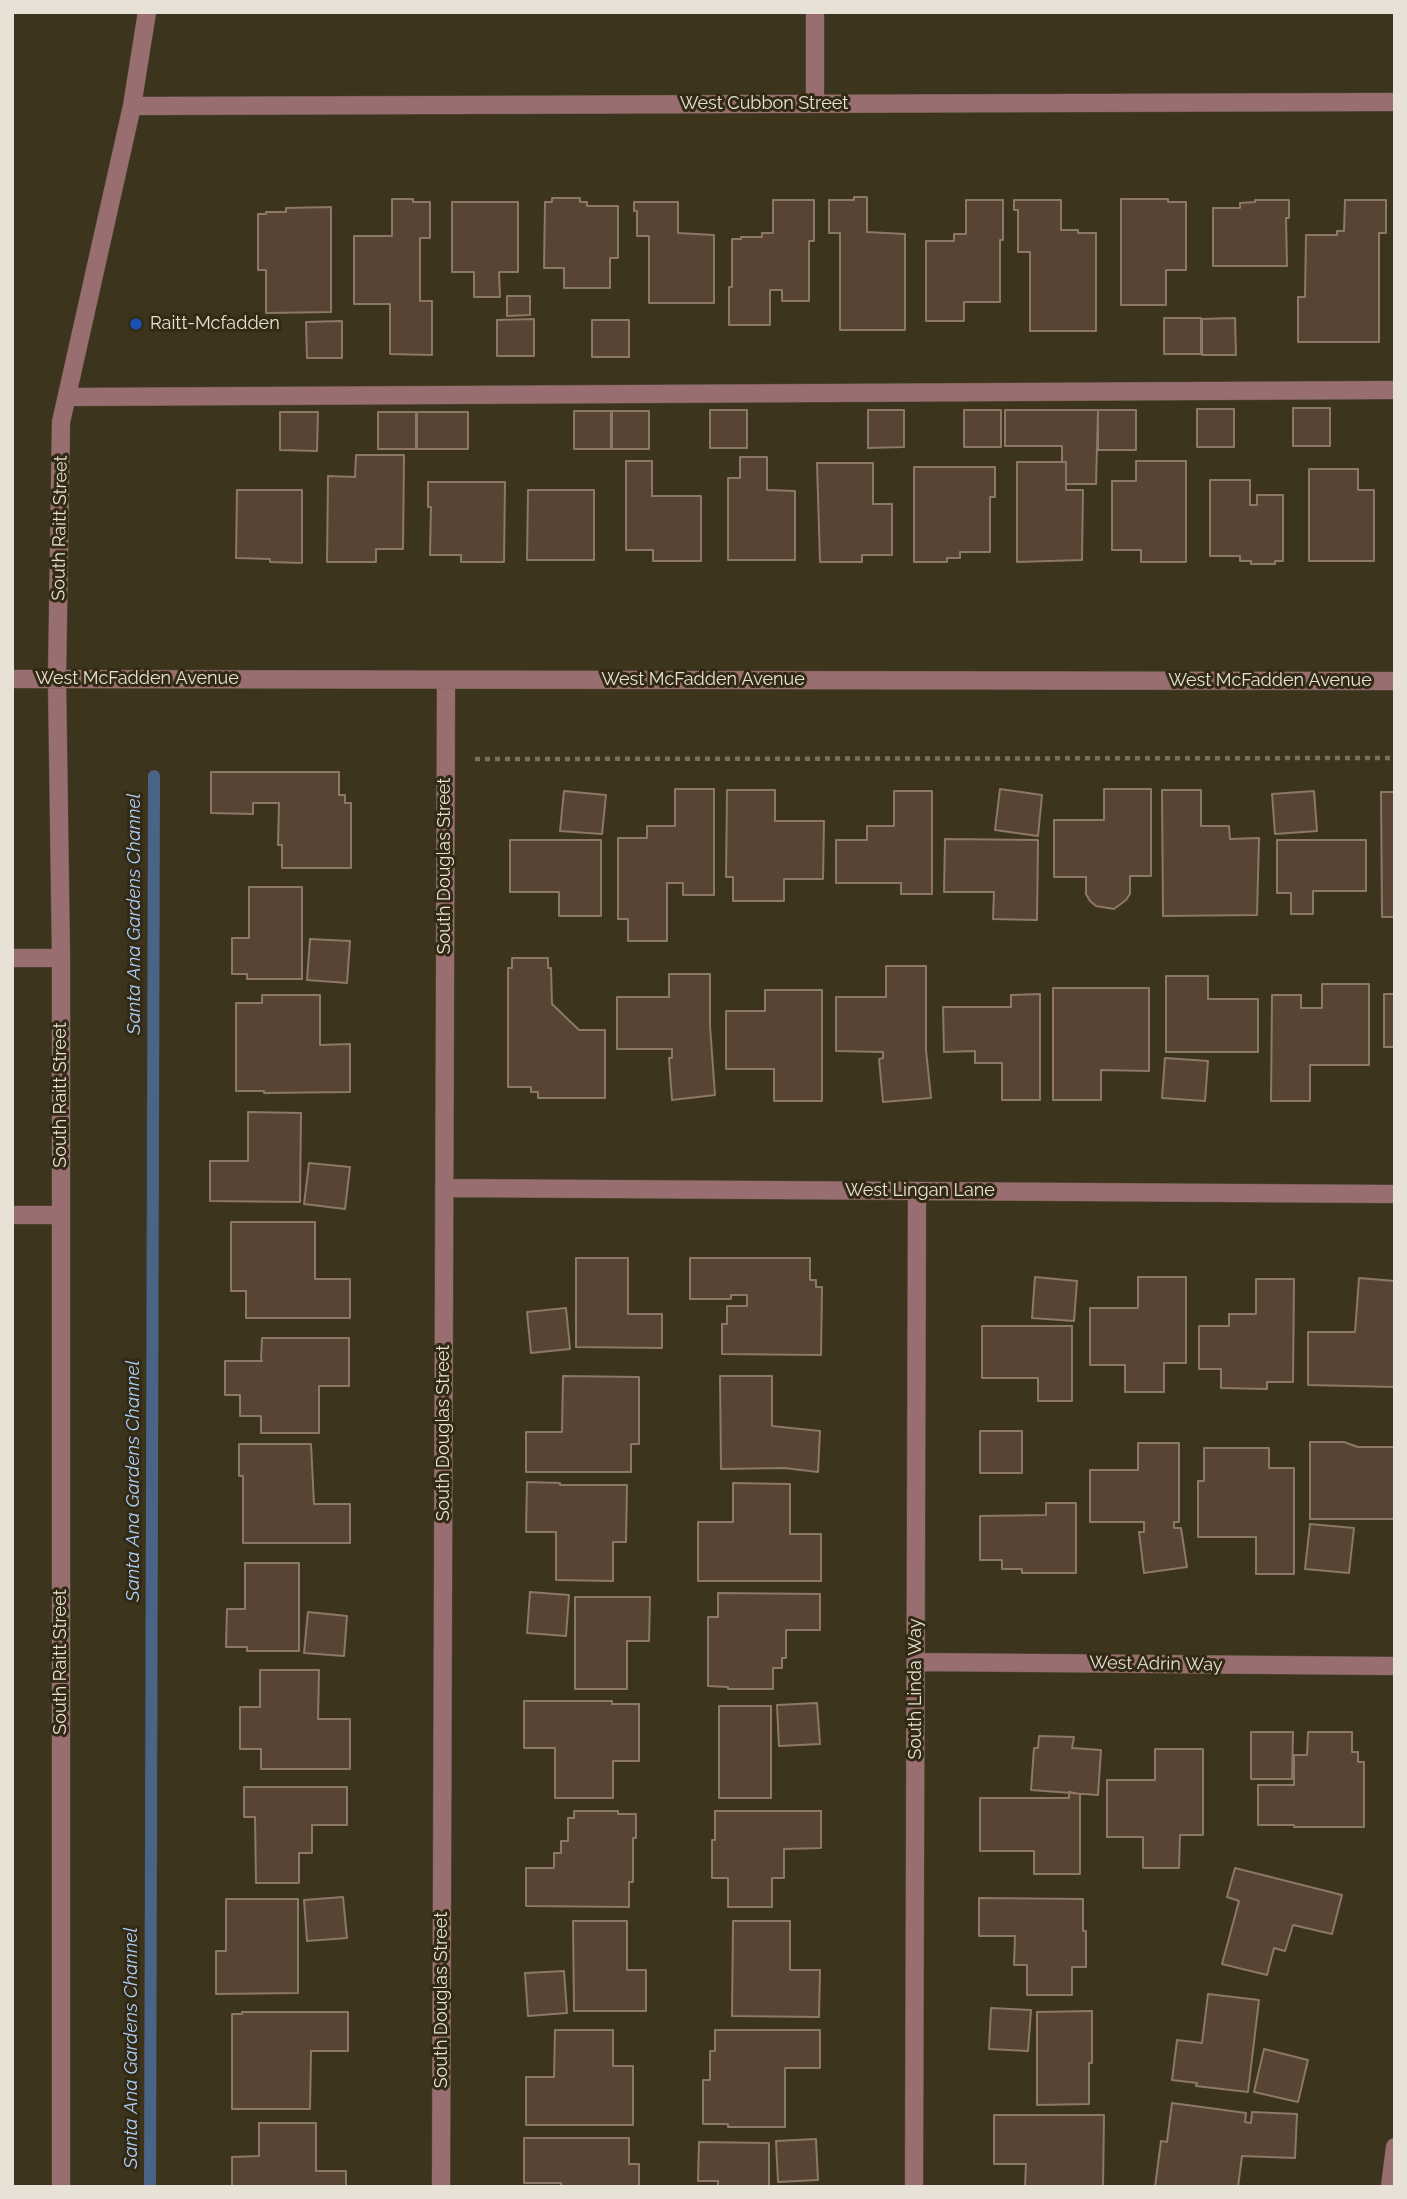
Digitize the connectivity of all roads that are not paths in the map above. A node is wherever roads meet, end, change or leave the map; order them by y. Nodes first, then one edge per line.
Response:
1 (147, 12) edge
2 (815, 12) edge
3 (1395, 102) edge
4 (815, 104) junction
5 (132, 106) junction
6 (1395, 390) edge
7 (67, 397) junction
8 (12, 679) edge
9 (57, 679) junction
10 (446, 680) junction
11 (1395, 681) edge
12 (12, 958) edge
13 (61, 958) junction
14 (444, 1188) junction
15 (917, 1191) junction
16 (1395, 1194) edge
17 (12, 1215) edge
18 (61, 1215) junction
19 (916, 1662) junction
20 (1395, 1666) edge
21 (1395, 2147) edge
22 (61, 2187) edge
23 (441, 2187) edge
24 (914, 2187) edge
25 (1390, 2187) edge

1 - 5 street, South Raitt Street
2 - 4 street
3 - 4 street, West Cubbon Street
4 - 5 street, West Cubbon Street
5 - 7 street, South Raitt Street
6 - 7 street
7 - 9 street, South Raitt Street
8 - 9 street, West McFadden Avenue
9 - 10 street, West McFadden Avenue
9 - 13 street, South Raitt Street
10 - 11 street, West McFadden Avenue
10 - 14 street, South Douglas Street
12 - 13 street
13 - 18 street, South Raitt Street
14 - 15 street, West Lingan Lane
14 - 23 street, South Douglas Street
15 - 16 street, West Lingan Lane
15 - 19 street, South Linda Way
17 - 18 street
18 - 22 street, South Raitt Street
19 - 20 street, West Adrin Way
19 - 24 street, South Linda Way
21 - 25 street

